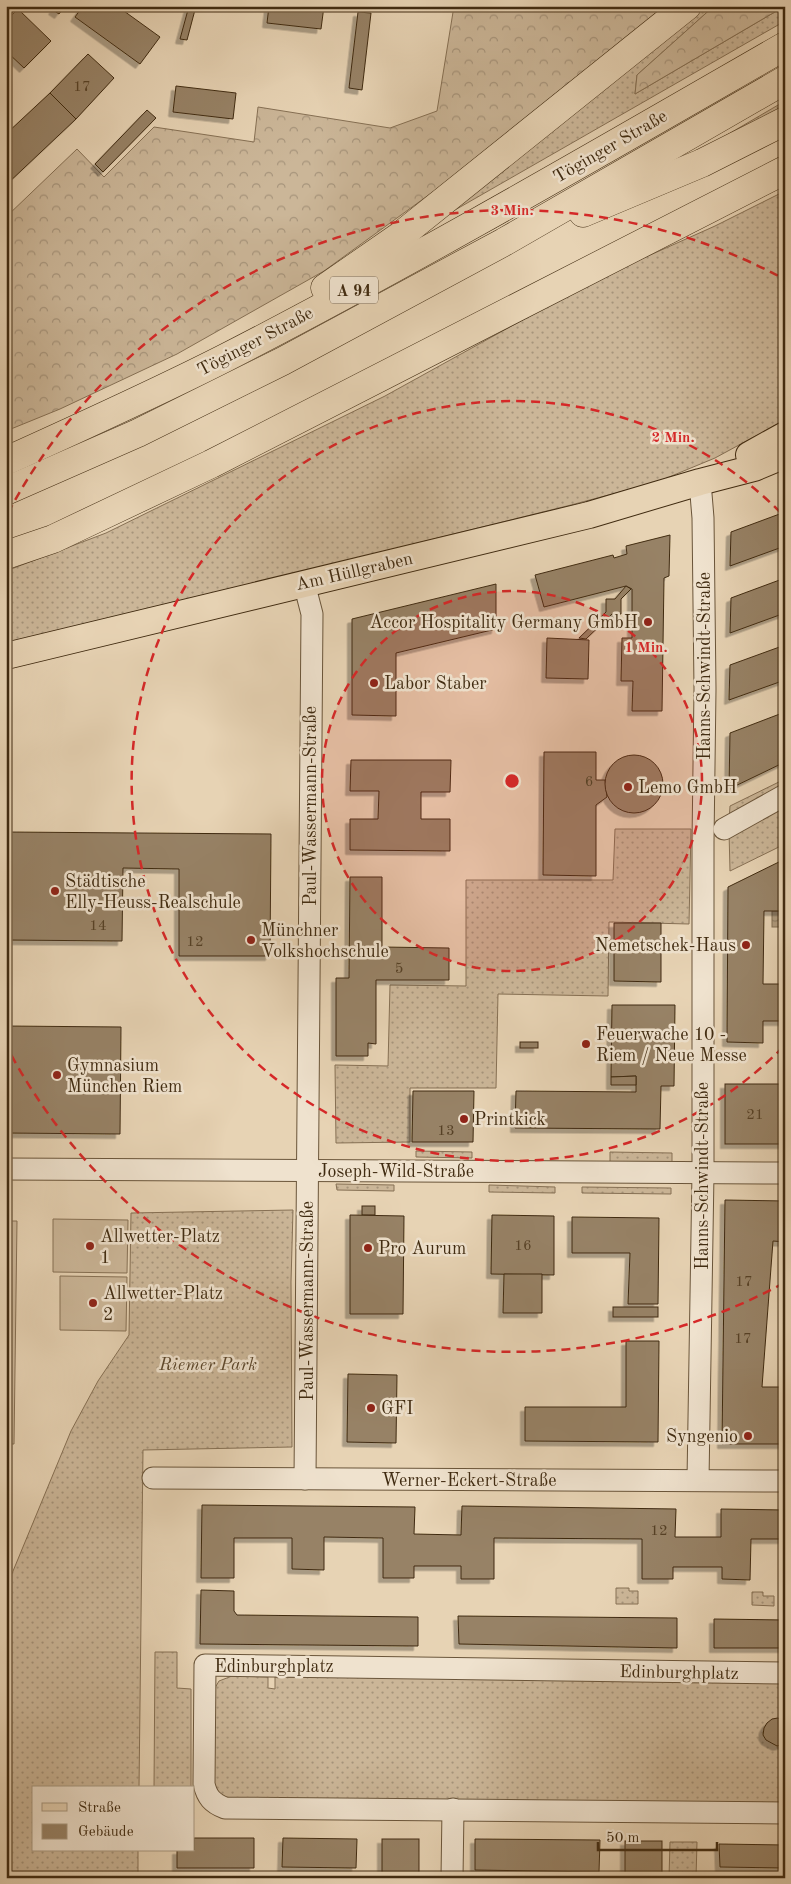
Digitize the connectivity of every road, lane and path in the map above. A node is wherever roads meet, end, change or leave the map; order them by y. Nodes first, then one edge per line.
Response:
1 (687, 6) edge
2 (785, 46) edge
3 (785, 80) edge
4 (785, 121) edge
5 (785, 170) edge
6 (504, 242) junction
7 (162, 389) junction
8 (785, 435) edge
9 (785, 455) edge
10 (6, 461) edge
11 (700, 482) junction
12 (6, 491) edge
13 (6, 555) edge
14 (304, 583) junction
15 (6, 656) edge
16 (785, 795) edge
17 (724, 829) dead end
18 (6, 1169) edge
19 (308, 1170) junction
20 (703, 1173) junction
21 (785, 1174) edge
22 (153, 1478) dead end
23 (305, 1479) junction
24 (698, 1480) junction
25 (785, 1481) edge
26 (785, 1673) edge
27 (453, 1809) junction
28 (785, 1813) edge
29 (452, 1878) edge

1 - 7 highway
2 - 7 highway, Töginger Straße / A 94
3 - 6 highway, Töginger Straße / A 94
4 - 6 highway
5 - 13 highway
6 - 12 highway, Töginger Straße / A 94
7 - 10 highway, Töginger Straße / A 94
8 - 11 main road, Am Hüllgraben
9 - 11 main road, Am Hüllgraben
11 - 14 main road, Am Hüllgraben
11 - 20 street, Hanns-Schwindt-Straße
14 - 15 main road, Am Hüllgraben
14 - 19 street, Paul-Wassermann-Straße
16 - 17 street
18 - 19 street, Joseph-Wild-Straße
19 - 20 street, Joseph-Wild-Straße
19 - 23 street, Paul-Wassermann-Straße
20 - 21 street, Joseph-Wild-Straße
20 - 24 street, Hanns-Schwindt-Straße
22 - 23 street, Werner-Eckert-Straße
23 - 24 street, Werner-Eckert-Straße
24 - 25 street, Werner-Eckert-Straße
26 - 27 street, Edinburghplatz
27 - 28 street, Edinburghplatz
27 - 29 street

